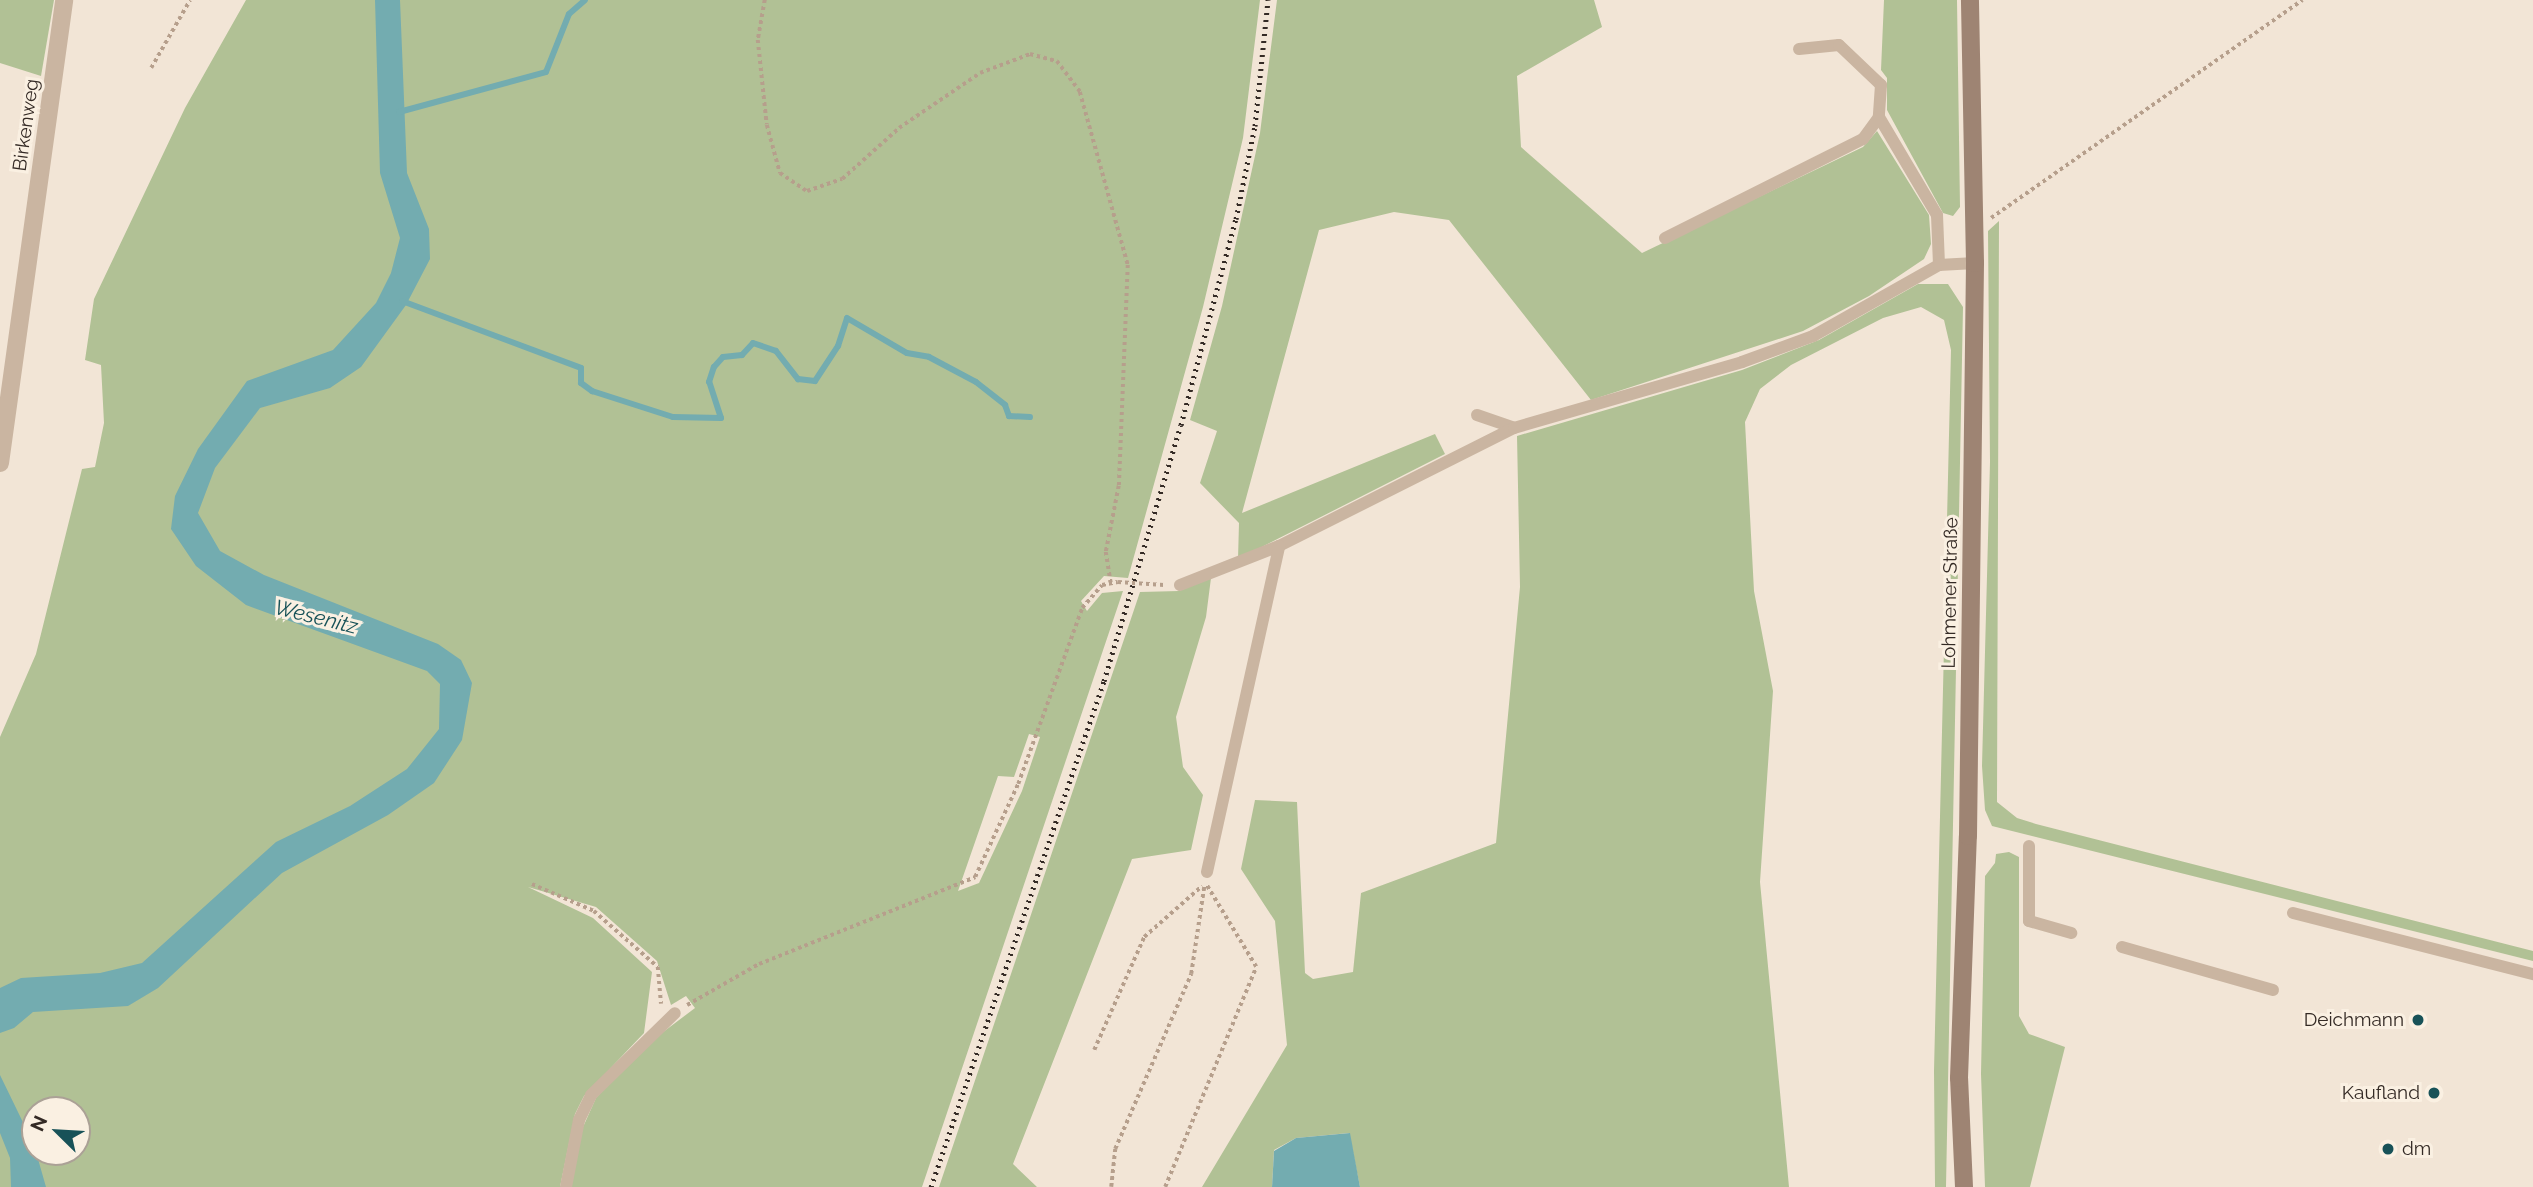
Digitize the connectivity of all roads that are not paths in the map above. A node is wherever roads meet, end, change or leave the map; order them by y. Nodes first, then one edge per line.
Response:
1 (64, 0) edge
2 (1970, 0) edge
3 (1799, 49) dead end
4 (1878, 117) junction
5 (1665, 238) dead end
6 (1975, 263) junction
7 (1939, 265) junction
8 (1478, 415) dead end
9 (1514, 428) junction
10 (0, 463) edge
11 (1279, 546) junction
12 (1180, 585) road end
13 (2029, 846) dead end
14 (1206, 877) road end
15 (2293, 913) dead end
16 (2071, 933) dead end
17 (2122, 947) dead end
18 (2533, 974) edge
19 (2273, 990) dead end
20 (675, 1013) road end
21 (566, 1187) edge
22 (1964, 1187) edge

1 - 10 street, Birkenweg
2 - 6 main road, Lohmener Straße
3 - 4 lane
4 - 5 lane
4 - 7 lane
6 - 7 lane
6 - 22 main road, Lohmener Straße
7 - 9 lane
8 - 9 lane
9 - 11 lane
11 - 12 lane
11 - 14 lane
13 - 16 lane
15 - 18 lane
17 - 19 lane
20 - 21 lane

